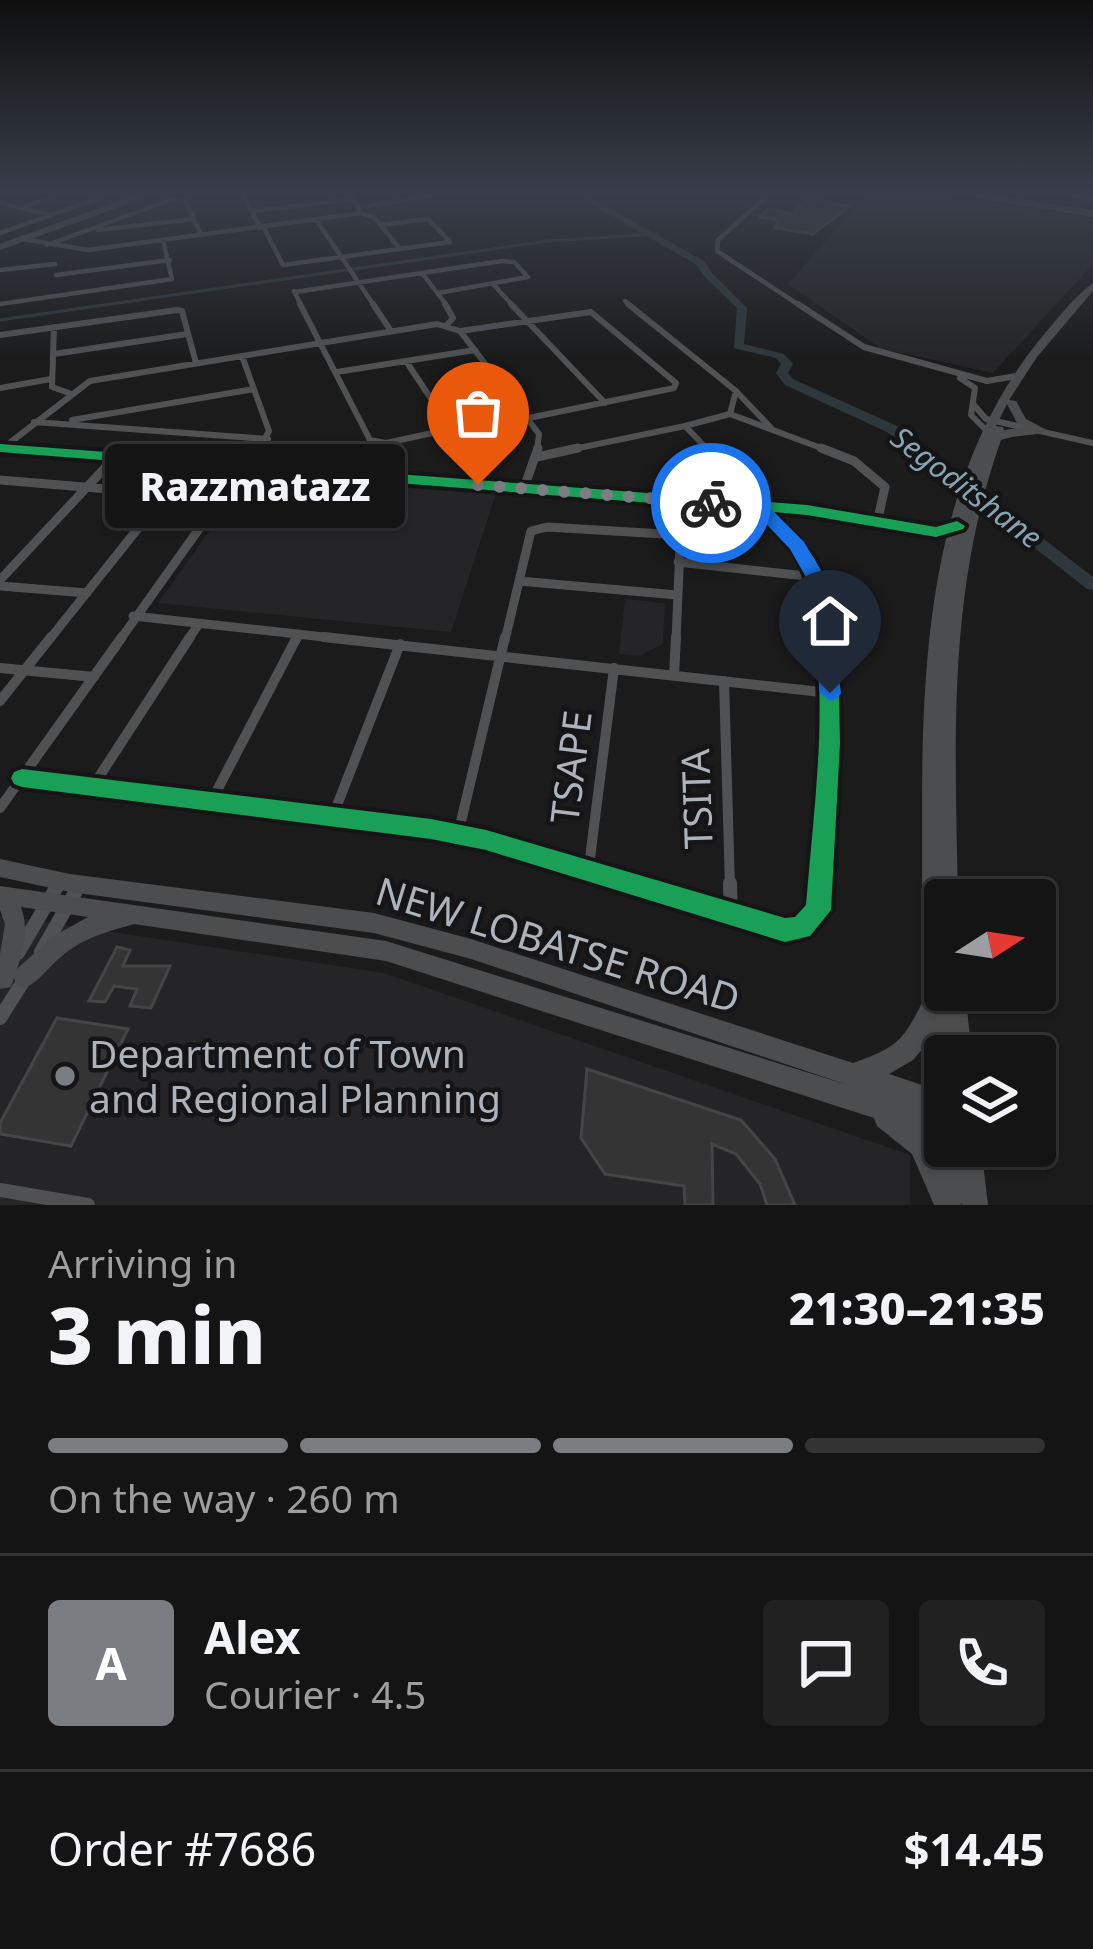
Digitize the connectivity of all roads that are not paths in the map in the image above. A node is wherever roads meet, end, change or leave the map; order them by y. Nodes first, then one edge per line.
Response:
1 (53, 250) edge
2 (166, 250) edge
3 (275, 250) edge
4 (336, 250) edge
5 (391, 250) edge
6 (717, 250) edge
7 (341, 257) junction
8 (170, 260) junction
9 (55, 264) junction
10 (0, 270) edge
11 (422, 273) junction
12 (56, 275) junction
13 (357, 283) junction
14 (494, 285) junction
15 (1093, 290) edge
16 (438, 293) junction
17 (54, 297) junction
18 (625, 301) dead end
19 (0, 304) edge
20 (527, 320) junction
21 (447, 325) junction
22 (54, 327) junction
23 (391, 331) junction
24 (460, 331) junction
25 (188, 334) junction
26 (0, 335) edge
27 (321, 342) junction
28 (475, 350) junction
29 (54, 354) junction
30 (242, 356) junction
31 (406, 361) junction
32 (196, 363) junction
33 (939, 369) junction
34 (337, 372) junction
35 (1016, 376) junction
36 (51, 379) junction
37 (0, 388) edge
38 (254, 389) junction
39 (736, 391) junction
40 (70, 393) junction
41 (604, 403) junction
42 (1012, 403) junction
43 (730, 414) junction
44 (528, 415) junction
45 (34, 422) junction
46 (55, 423) junction
47 (685, 426) junction
48 (995, 428) junction
49 (451, 429) junction
50 (773, 430) junction
51 (1041, 430) junction
52 (268, 439) junction
53 (1093, 442) edge
54 (2, 448) edge
55 (116, 456) junction
56 (537, 457) junction
57 (247, 467) junction
58 (2, 482) edge
59 (89, 487) junction
60 (524, 488) junction
61 (167, 492) junction
62 (192, 496) dead end
63 (682, 501) junction
64 (753, 506) junction
65 (964, 516) junction
66 (877, 523) junction
67 (920, 530) junction
68 (680, 536) junction
69 (949, 561) junction
70 (678, 562) junction
71 (815, 577) junction
72 (519, 581) junction
73 (0, 583) edge
74 (87, 593) junction
75 (677, 596) junction
76 (133, 616) junction
77 (199, 625) junction
78 (299, 634) junction
79 (400, 644) junction
80 (503, 655) junction
81 (0, 668) edge
82 (614, 668) junction
83 (26, 670) junction
84 (674, 675) junction
85 (94, 676) junction
86 (724, 681) junction
87 (830, 693) junction
88 (0, 700) edge
89 (22, 778) junction
90 (93, 786) junction
91 (212, 800) junction
92 (0, 808) edge
93 (334, 813) junction
94 (458, 834) junction
95 (0, 868) edge
96 (588, 874) junction
97 (938, 879) edge
98 (948, 879) edge
99 (64, 892) junction
100 (0, 895) edge
101 (145, 914) junction
102 (731, 916) junction
103 (10, 980) edge
104 (934, 1011) edge
105 (0, 1018) edge
106 (854, 1074) junction
107 (862, 1104) junction
108 (924, 1106) edge
109 (924, 1112) edge
110 (948, 1167) edge
111 (970, 1167) edge
112 (0, 1190) edge
113 (88, 1205) edge
114 (950, 1205) edge
115 (975, 1205) edge

1 - 9 street
2 - 8 street
3 - 7 street
4 - 7 street
5 - 7 street
6 - 33 street
7 - 13 street
8 - 12 street
8 - 17 street
9 - 10 street
9 - 12 street
11 - 13 street
11 - 14 street
11 - 16 street
12 - 17 street
13 - 23 street
13 - 27 street
14 - 16 street
14 - 20 street
15 - 35 main road
15 - 42 main road
16 - 21 street
17 - 19 street
18 - 39 street
20 - 24 street
20 - 41 street
20 - 41 street
21 - 23 street
21 - 24 street
22 - 25 street
22 - 26 street
22 - 29 street
23 - 27 street
24 - 28 street
25 - 29 street
25 - 32 street
27 - 30 street
27 - 34 street
28 - 31 street
28 - 44 street
29 - 36 street
30 - 32 street
30 - 38 street
31 - 34 street
31 - 49 street
32 - 40 street
33 - 35 street
33 - 48 street
34 - 49 street
35 - 48 main road
36 - 37 street
36 - 40 street
38 - 46 street
38 - 52 street
39 - 43 street
39 - 50 street
40 - 45 street
41 - 44 street
42 - 48 main road
42 - 51 main road
43 - 47 street
43 - 50 street
44 - 49 street
44 - 56 street
45 - 46 street
45 - 54 street
46 - 52 street
47 - 56 street
47 - 64 street
48 - 51 main road
48 - 65 main road
50 - 66 street
51 - 53 street
52 - 57 street
54 - 55 street
55 - 57 street
55 - 59 street
56 - 60 street
57 - 60 street
57 - 76 street
58 - 59 street
59 - 61 street
59 - 73 street
60 - 63 street
61 - 62 street
61 - 74 street
63 - 64 street
63 - 68 street
64 - 66 street
64 - 71 street
65 - 67 street
65 - 69 main road
65 - 98 main road
66 - 67 street
67 - 69 street
68 - 70 street
68 - 72 street
69 - 97 main road
70 - 71 street
70 - 75 street
71 - 87 street
72 - 75 street
72 - 80 street
73 - 74 street
74 - 83 street
75 - 84 street
76 - 77 street
76 - 85 street
77 - 78 street
77 - 90 street
78 - 79 street
78 - 91 street
79 - 80 street
79 - 93 street
80 - 82 street
80 - 94 street
81 - 83 street
82 - 84 street
82 - 96 street, TSAPE
83 - 85 street
83 - 88 street
84 - 86 street
85 - 89 street
86 - 87 street
86 - 102 street, TSITA
87 - 102 street
89 - 90 street
89 - 92 street
90 - 91 street
91 - 93 street
93 - 94 street
94 - 96 street
95 - 99 main road, NEW LOBATSE ROAD
96 - 102 street
99 - 100 main road, NEW LOBATSE ROAD
99 - 101 main road, NEW LOBATSE ROAD
99 - 103 street
99 - 103 street
99 - 106 main road, NEW LOBATSE ROAD
100 - 103 main road
101 - 103 main road
101 - 107 main road, NEW LOBATSE ROAD
103 - 105 street
104 - 106 main road
106 - 108 main road, NEW LOBATSE ROAD
107 - 109 main road, NEW LOBATSE ROAD
107 - 114 main road
110 - 114 main road
111 - 115 main road
112 - 113 street

